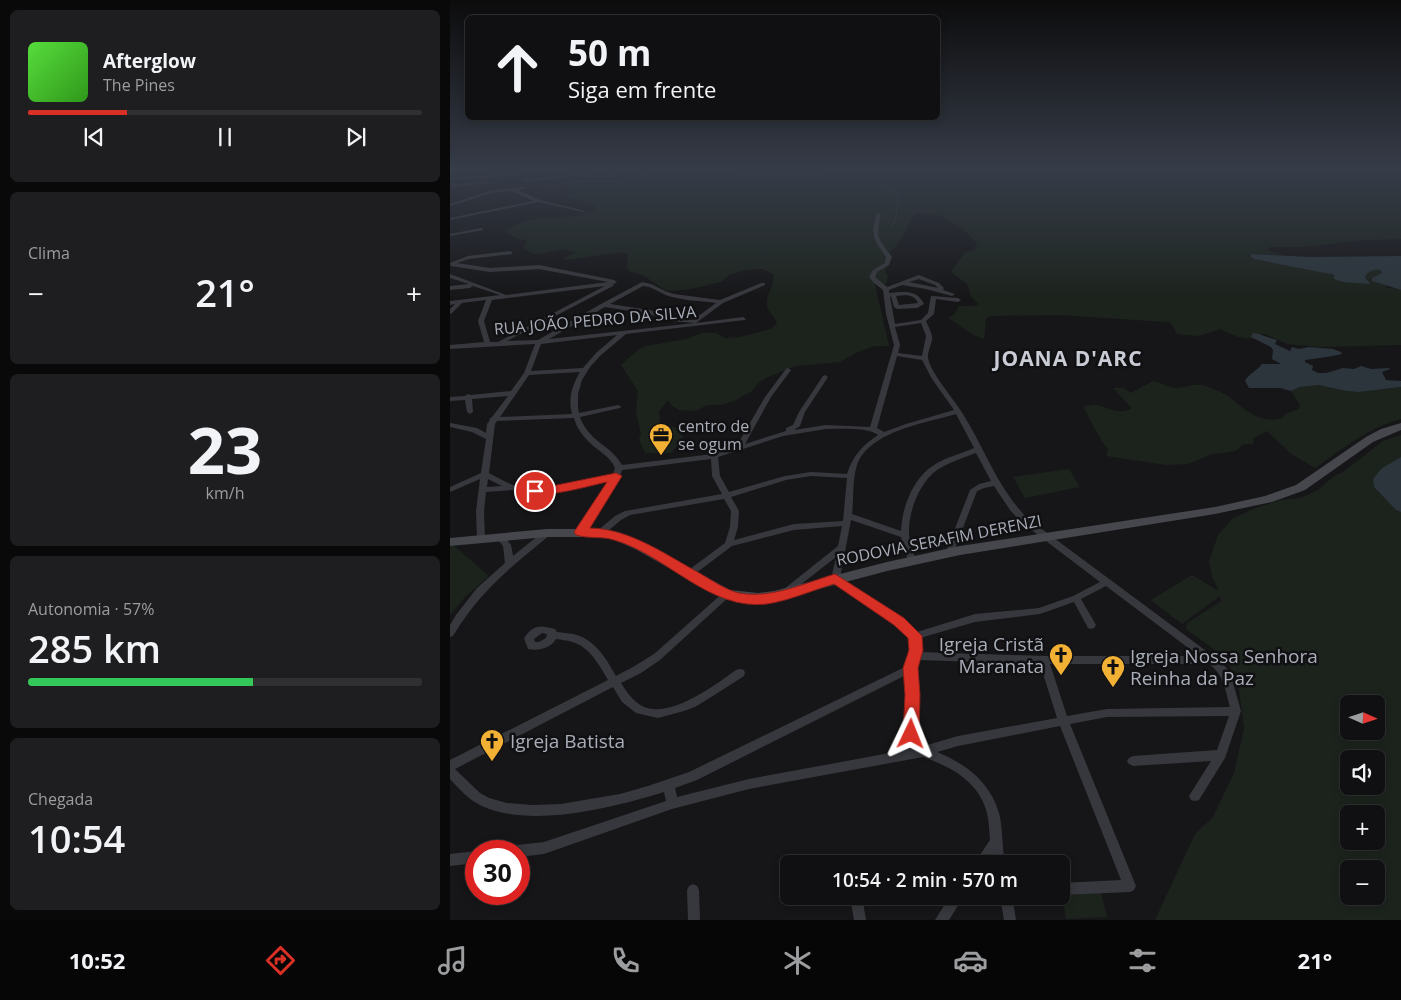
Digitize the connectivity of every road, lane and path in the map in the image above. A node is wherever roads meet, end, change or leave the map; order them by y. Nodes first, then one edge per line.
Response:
1 (485, 212) edge
2 (879, 214) dead end
3 (450, 219) edge
4 (481, 229) dead end
5 (450, 235) edge
6 (510, 253) dead end
7 (451, 264) edge
8 (450, 276) edge
9 (928, 280) junction
10 (613, 283) junction
11 (902, 283) junction
12 (763, 284) dead end
13 (473, 285) junction
14 (920, 286) junction
15 (450, 288) edge
16 (887, 291) junction
17 (939, 291) junction
18 (508, 296) junction
19 (490, 298) junction
20 (460, 302) junction
21 (721, 302) junction
22 (450, 303) edge
23 (603, 305) junction
24 (450, 312) edge
25 (743, 319) dead end
26 (923, 321) junction
27 (693, 323) junction
28 (893, 326) junction
29 (625, 332) junction
30 (539, 342) junction
31 (500, 343) junction
32 (488, 344) junction
33 (450, 348) edge
34 (895, 354) junction
35 (925, 358) junction
36 (583, 370) junction
37 (788, 370) dead end
38 (527, 373) junction
39 (825, 377) dead end
40 (512, 393) junction
41 (468, 396) junction
42 (450, 399) edge
43 (618, 407) dead end
44 (958, 411) junction
45 (470, 412) dead end
46 (575, 416) junction
47 (493, 419) junction
48 (450, 425) edge
49 (1401, 426) edge
50 (873, 429) junction
51 (782, 434) junction
52 (883, 435) junction
53 (490, 438) junction
54 (739, 447) junction
55 (979, 449) junction
56 (714, 456) junction
57 (618, 472) junction
58 (485, 474) junction
59 (849, 476) junction
60 (995, 483) junction
61 (512, 488) junction
62 (450, 490) edge
63 (482, 490) junction
64 (726, 496) junction
65 (847, 519) junction
66 (581, 532) junction
67 (546, 533) junction
68 (600, 533) junction
69 (905, 535) junction
70 (498, 536) junction
71 (1046, 536) junction
72 (481, 538) junction
73 (450, 542) edge
74 (729, 544) junction
75 (842, 547) junction
76 (949, 554) junction
77 (912, 561) junction
78 (509, 564) junction
79 (689, 574) junction
80 (835, 579) junction
81 (1107, 582) junction
82 (726, 594) junction
83 (783, 595) junction
84 (1076, 598) junction
85 (1091, 625) dead end
86 (450, 633) edge
87 (553, 635) dead end
88 (915, 636) junction
89 (915, 656) junction
90 (1044, 660) junction
91 (1213, 660) junction
92 (911, 668) junction
93 (740, 673) dead end
94 (616, 682) junction
95 (1236, 711) junction
96 (1064, 722) junction
97 (924, 752) junction
98 (911, 754) junction
99 (1221, 755) junction
100 (1133, 761) dead end
101 (451, 771) edge
102 (669, 785) junction
103 (1195, 796) dead end
104 (672, 804) junction
105 (995, 843) junction
106 (530, 850) edge
107 (986, 855) edge
108 (997, 855) edge
109 (465, 858) edge
110 (450, 860) edge
111 (1070, 889) edge
112 (693, 890) dead end
113 (858, 905) edge
114 (952, 905) edge
115 (1008, 905) edge
116 (694, 920) edge
117 (860, 920) edge
118 (941, 920) edge
119 (1010, 920) edge

1 - 3 street
2 - 16 street
4 - 5 street
6 - 7 street
7 - 10 street
8 - 13 street
9 - 11 street
9 - 14 street
9 - 17 street
10 - 18 street
10 - 31 street
11 - 14 street
11 - 16 street
12 - 21 street
13 - 15 street
13 - 18 street
14 - 17 street
16 - 16 street
16 - 28 street
17 - 26 street
18 - 19 street
19 - 20 street
19 - 32 street
20 - 22 street
20 - 24 street
21 - 23 street
21 - 27 street
23 - 27 street
23 - 30 street
25 - 27 street, RUA JOÃO PEDRO DA SILVA
26 - 28 street
26 - 35 street
27 - 29 street, RUA JOÃO PEDRO DA SILVA
28 - 34 street
29 - 30 street, RUA JOÃO PEDRO DA SILVA
29 - 36 street
30 - 31 street, RUA JOÃO PEDRO DA SILVA
30 - 38 street
31 - 32 street, RUA JOÃO PEDRO DA SILVA
32 - 33 street, RUA JOÃO PEDRO DA SILVA
34 - 35 street
34 - 50 street
35 - 44 street
36 - 38 street
36 - 46 street
37 - 54 street
38 - 40 street
39 - 51 street
40 - 41 street
40 - 47 street
41 - 42 street
41 - 45 street
43 - 46 street
44 - 52 street
44 - 55 street
46 - 47 street
46 - 57 street
47 - 53 street
48 - 53 street
49 - 71 main road, RODOVIA SERAFIM DERENZI
50 - 51 street
50 - 52 street
51 - 54 street
52 - 59 street
53 - 58 street
54 - 56 street
55 - 60 street
55 - 69 street
56 - 57 street
56 - 64 street
57 - 61 street
57 - 66 street
58 - 61 street
58 - 62 street
58 - 63 street
59 - 64 street
59 - 65 street
60 - 71 street
60 - 76 street
61 - 63 street
63 - 72 street
64 - 68 street
64 - 74 street
65 - 69 street
65 - 74 street
65 - 75 street
66 - 67 main road, RODOVIA SERAFIM DERENZI
66 - 68 main road, RODOVIA SERAFIM DERENZI
67 - 70 main road, RODOVIA SERAFIM DERENZI
67 - 78 street
68 - 79 main road, RODOVIA SERAFIM DERENZI
69 - 77 street
70 - 72 main road, RODOVIA SERAFIM DERENZI
70 - 78 street
71 - 76 main road, RODOVIA SERAFIM DERENZI
71 - 81 street
72 - 73 main road, RODOVIA SERAFIM DERENZI
74 - 79 street
75 - 80 street
75 - 83 street
76 - 77 main road, RODOVIA SERAFIM DERENZI
77 - 80 main road, RODOVIA SERAFIM DERENZI
78 - 86 street
79 - 82 main road, RODOVIA SERAFIM DERENZI
80 - 83 main road, RODOVIA SERAFIM DERENZI
80 - 88 street
81 - 84 street
81 - 91 street
82 - 83 main road, RODOVIA SERAFIM DERENZI
82 - 94 street
84 - 85 street
84 - 88 street
87 - 94 street
88 - 89 street
89 - 90 street
89 - 92 street
90 - 91 street
90 - 96 street
91 - 95 street
92 - 98 street
92 - 102 street
93 - 94 street
94 - 101 street
95 - 96 street
95 - 99 street
96 - 97 street
96 - 111 street
97 - 98 street
97 - 105 street
98 - 104 street
99 - 100 street
99 - 103 street
101 - 102 street
102 - 104 street
104 - 106 street
105 - 107 street
105 - 108 street
109 - 110 street
112 - 116 street
113 - 117 street
114 - 118 street
115 - 119 street

